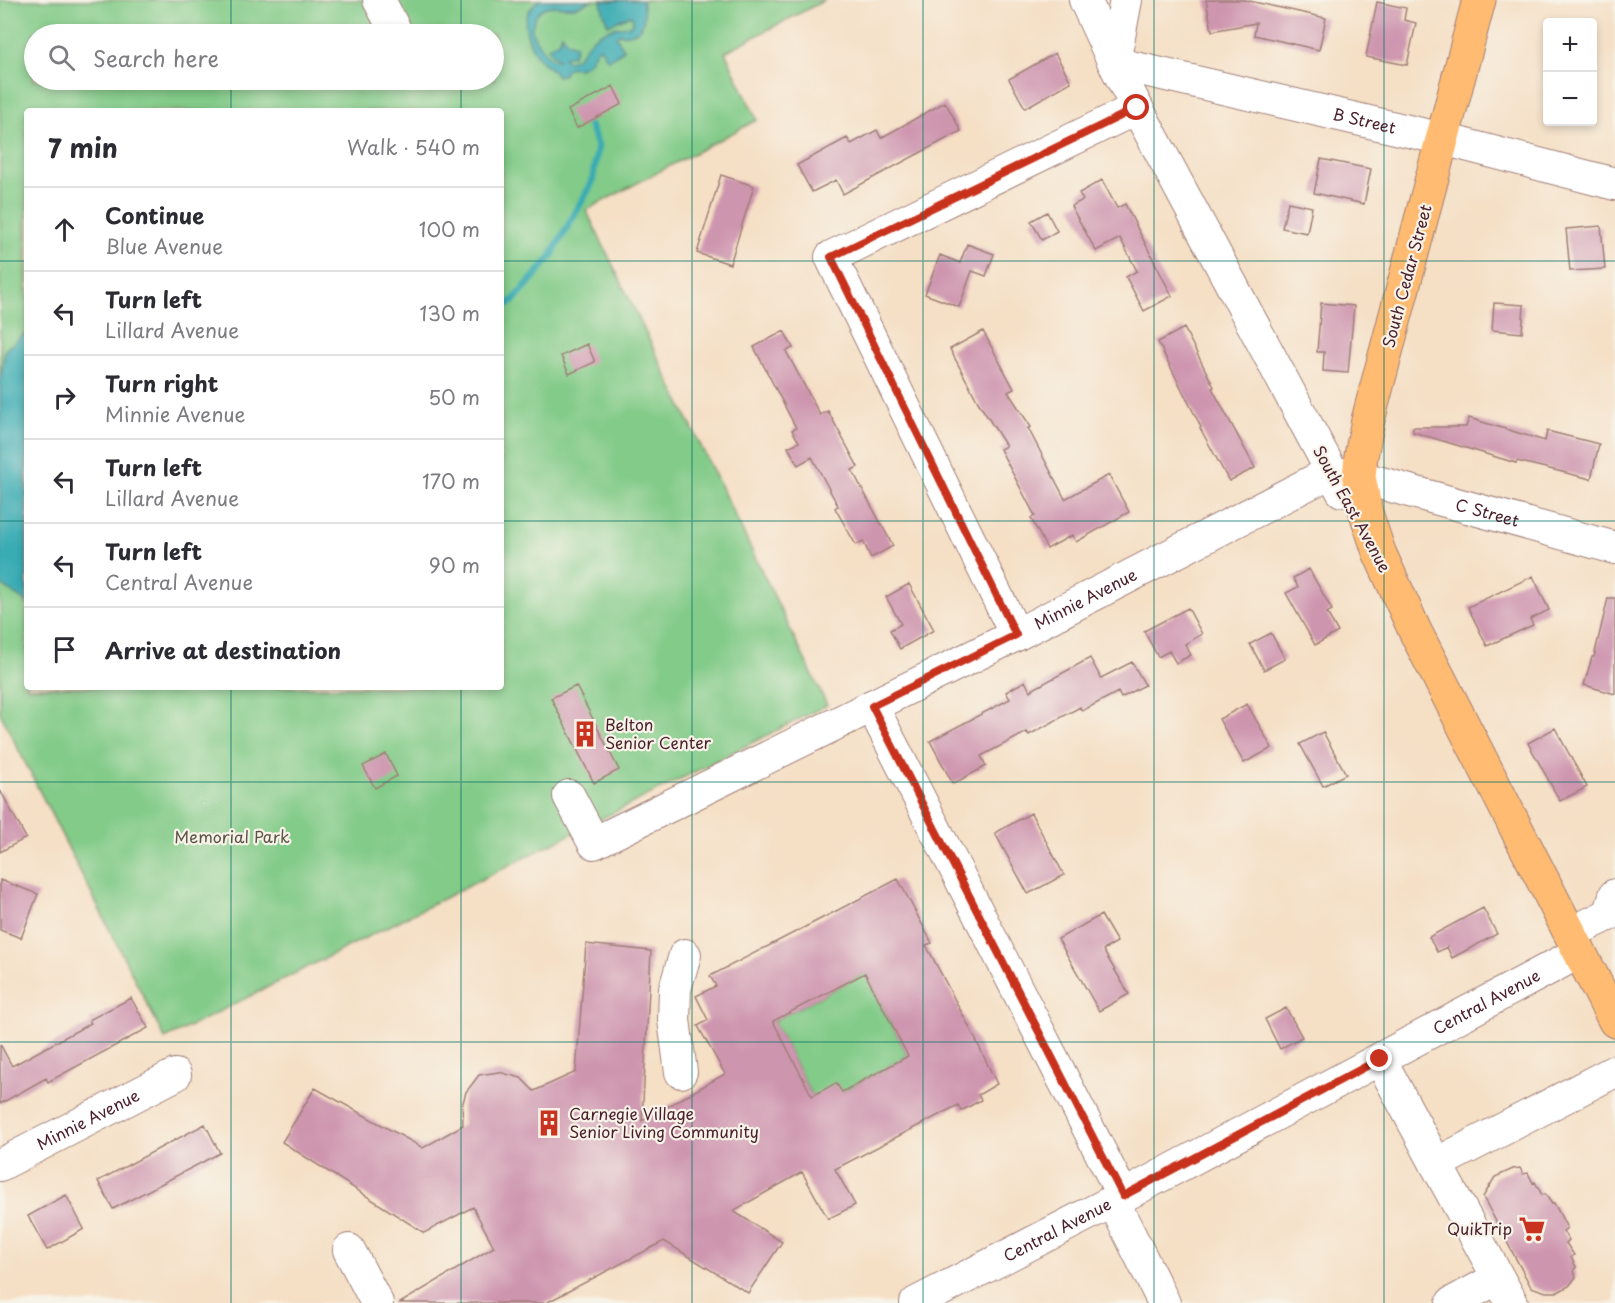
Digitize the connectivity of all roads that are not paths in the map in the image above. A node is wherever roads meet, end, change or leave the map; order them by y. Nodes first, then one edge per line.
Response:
1 (379, 0) edge
2 (1085, 0) edge
3 (1126, 0) edge
4 (1479, 0) edge
5 (392, 24) edge
6 (1114, 63) junction
7 (1137, 108) junction
8 (1443, 139) junction
9 (1615, 184) edge
10 (1345, 475) junction
11 (1615, 548) edge
12 (1379, 552) joint
13 (1016, 635) junction
14 (872, 706) junction
15 (569, 796) dead end
16 (1614, 908) edge
17 (1575, 943) junction
18 (686, 955) dead end
19 (1615, 1021) edge
20 (1380, 1059) junction
21 (1615, 1071) edge
22 (681, 1072) dead end
23 (175, 1075) dead end
24 (1436, 1164) junction
25 (0, 1165) edge
26 (1118, 1198) junction
27 (349, 1250) dead end
28 (1505, 1291) edge
29 (377, 1303) edge
30 (916, 1303) edge
31 (1164, 1303) edge
32 (1452, 1303) edge

1 - 5 street
2 - 6 street, South East Avenue
3 - 6 street
4 - 8 main road, South Cedar Street
6 - 7 street, South East Avenue
6 - 8 street, B Street
7 - 10 street, South East Avenue
7 - 13 street
8 - 9 street, B Street
8 - 10 main road, South Cedar Street
10 - 11 street, C Street
10 - 12 main road, South Cedar Street
10 - 13 street, Minnie Avenue
12 - 17 main road, South East Avenue
13 - 14 street, Minnie Avenue
14 - 15 street, Minnie Avenue
14 - 26 street
16 - 17 street, Central Avenue
17 - 19 main road, South East Avenue
17 - 20 street, Central Avenue
18 - 22 street
20 - 24 street
20 - 26 street, Central Avenue
21 - 24 street
23 - 25 street, Minnie Avenue
24 - 28 street
26 - 30 street, Central Avenue
26 - 31 street
27 - 29 street
28 - 32 street

